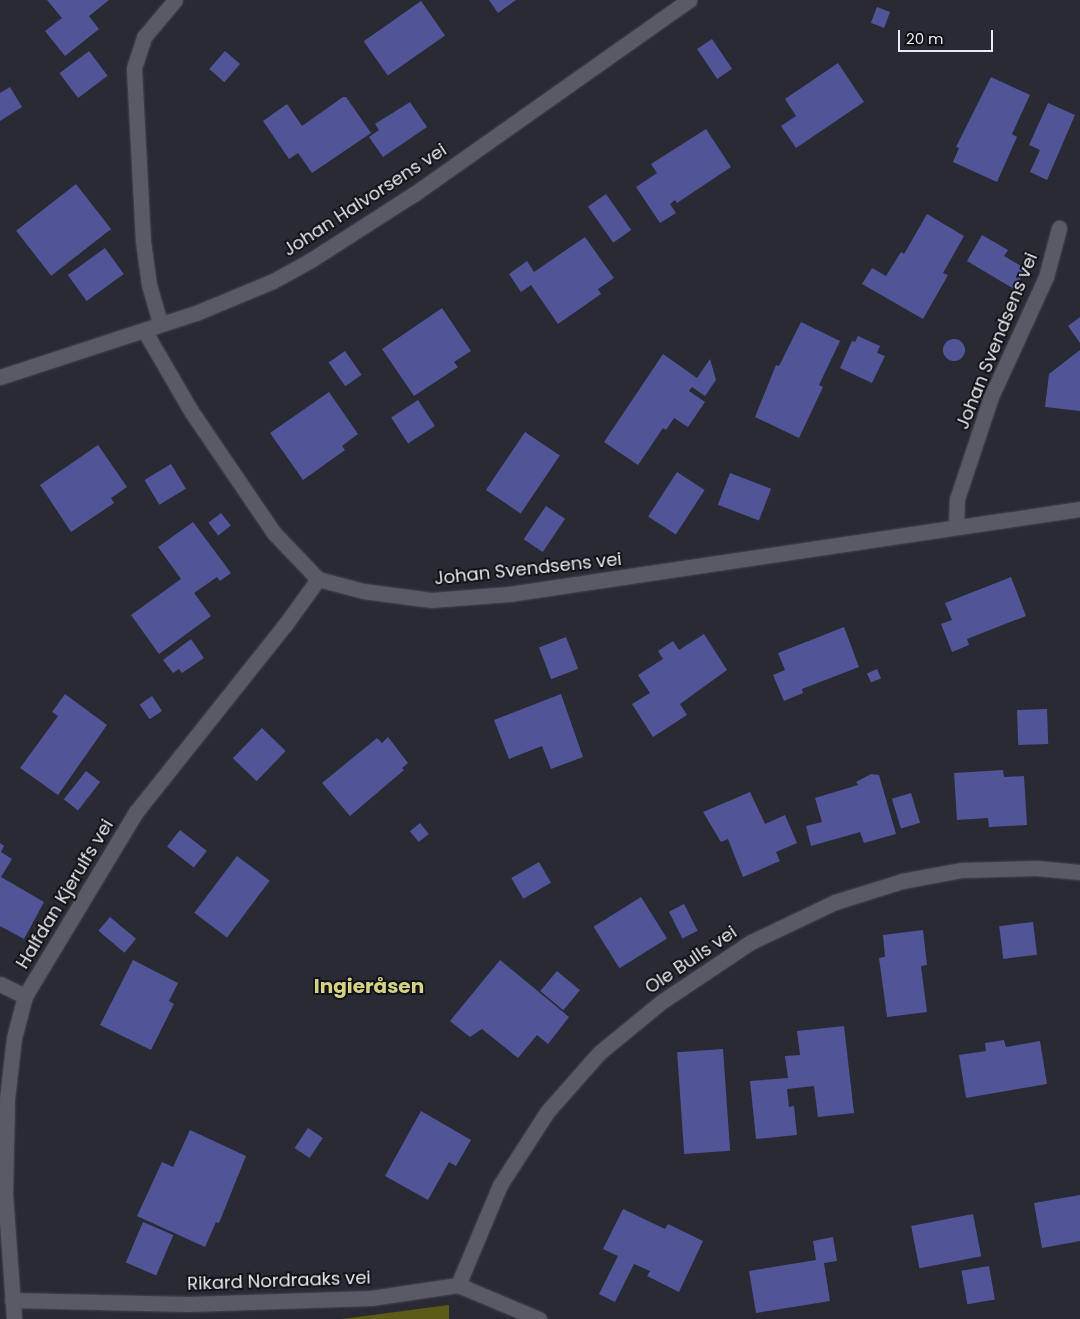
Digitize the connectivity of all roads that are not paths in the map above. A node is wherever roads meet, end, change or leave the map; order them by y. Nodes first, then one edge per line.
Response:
1 (175, 0) edge
2 (689, 0) edge
3 (1060, 228) dead end
4 (160, 324) junction
5 (144, 330) junction
6 (0, 377) edge
7 (1080, 509) edge
8 (956, 526) junction
9 (318, 579) junction
10 (1080, 872) edge
11 (0, 984) edge
12 (25, 996) junction
13 (458, 1285) junction
14 (12, 1300) junction
15 (14, 1319) edge
16 (539, 1319) edge

1 - 4 street
2 - 4 street, Johan Halvorsens vei
3 - 8 street, Johan Svendsens vei
4 - 5 street, Johan Halvorsens vei
5 - 6 street, Johan Halvorsens vei
5 - 9 street
7 - 8 street, Johan Svendsens vei
8 - 9 street, Johan Svendsens vei
9 - 12 street, Halfdan Kjerulfs vei
10 - 13 street, Ole Bulls vei
11 - 12 street
12 - 14 street, Halfdan Kjerulfs vei
13 - 14 street, Rikard Nordraaks vei
13 - 16 street
14 - 15 street, Halfdan Kjerulfs vei

